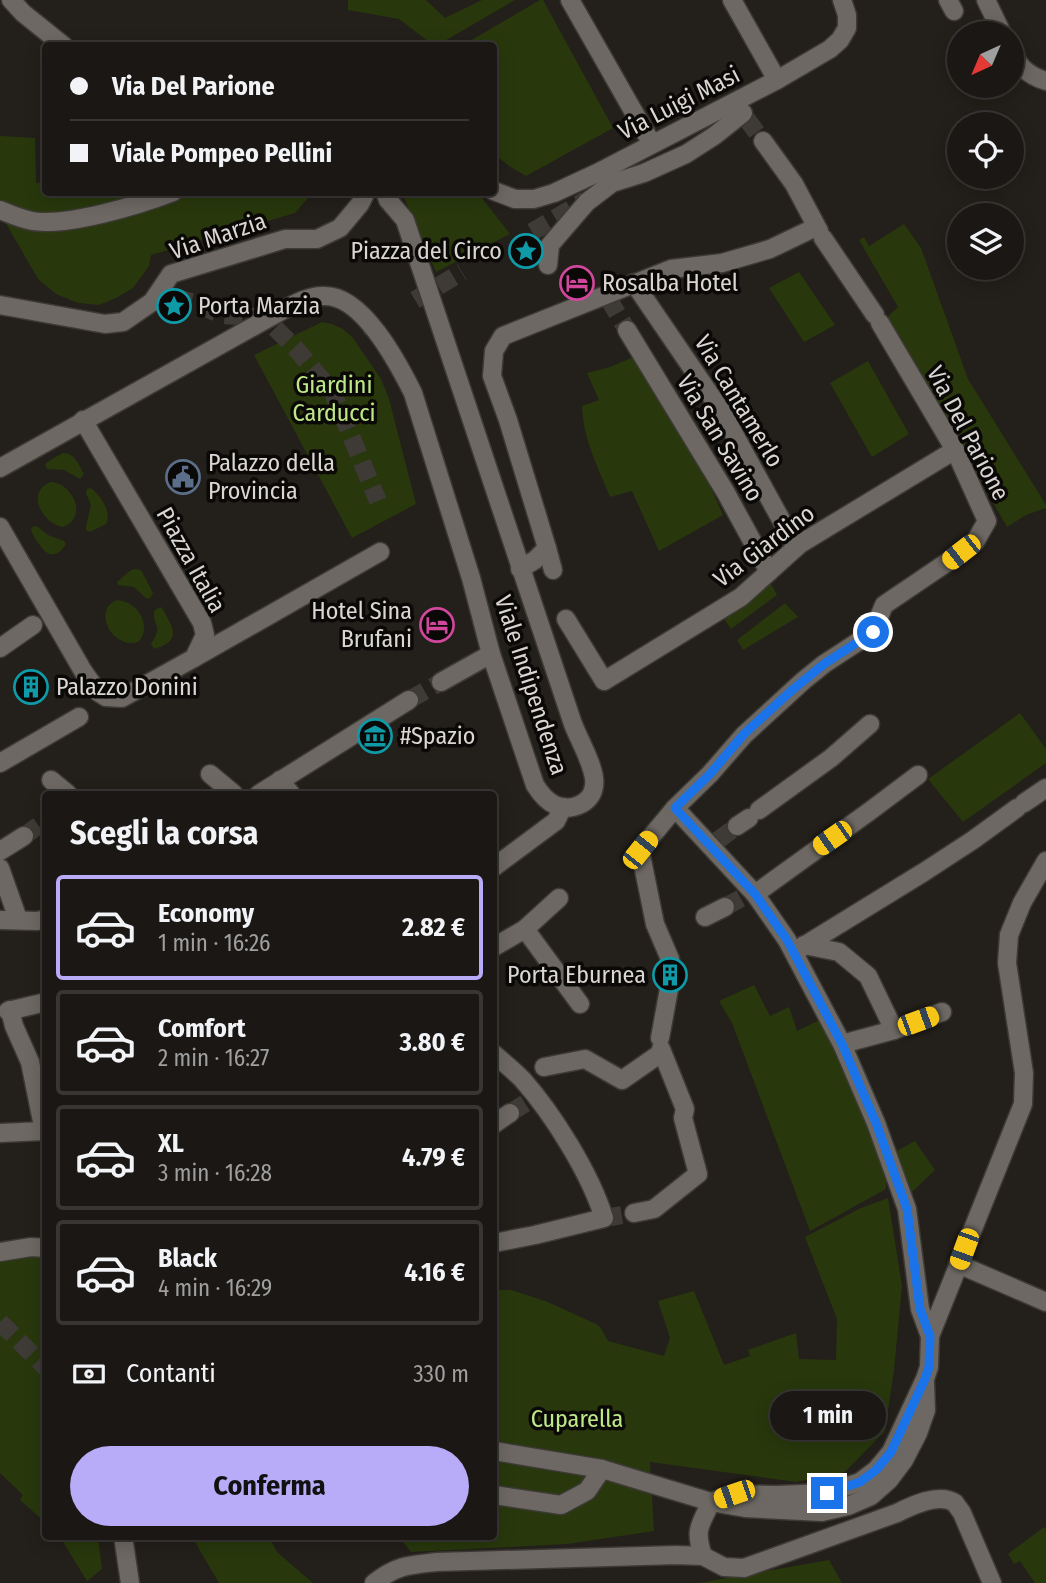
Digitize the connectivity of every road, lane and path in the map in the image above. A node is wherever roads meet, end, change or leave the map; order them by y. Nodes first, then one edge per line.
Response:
1 (12, 0) edge
2 (570, 0) edge
3 (732, 0) edge
4 (842, 0) edge
5 (986, 0) edge
6 (996, 21) edge
7 (59, 42) edge
8 (1024, 69) edge
9 (776, 80) junction
10 (1046, 81) edge
11 (741, 111) junction
12 (763, 141) tunnel mouth
13 (652, 144) junction
14 (497, 192) edge
15 (155, 196) edge
16 (364, 196) edge
17 (386, 196) edge
18 (0, 210) edge
19 (820, 232) junction
20 (548, 265) dead end
21 (634, 283) junction
22 (0, 305) edge
23 (626, 330) tunnel mouth
24 (83, 420) junction
25 (955, 450) junction
26 (0, 468) edge
27 (0, 527) edge
28 (796, 547) junction
29 (547, 548) junction
30 (380, 552) dead end
31 (520, 569) junction
32 (553, 570) dead end
33 (769, 572) junction
34 (566, 619) dead end
35 (33, 625) dead end
36 (0, 648) edge
37 (491, 654) junction
38 (194, 658) junction
39 (441, 682) tunnel mouth
40 (409, 700) tunnel mouth
41 (79, 717) dead end
42 (870, 724) dead end
43 (0, 764) edge
44 (210, 774) dead end
45 (918, 775) dead end
46 (51, 780) dead end
47 (286, 787) edge
48 (1046, 788) edge
49 (64, 791) edge
50 (230, 791) edge
51 (563, 807) junction
52 (675, 808) junction
53 (748, 818) tunnel mouth
54 (24, 836) tunnel mouth
55 (0, 851) edge
56 (1046, 862) edge
57 (497, 865) edge
58 (0, 868) edge
59 (751, 893) junction
60 (559, 898) dead end
61 (725, 907) tunnel mouth
62 (705, 917) dead end
63 (9, 920) edge
64 (42, 920) edge
65 (525, 929) junction
66 (497, 945) edge
67 (799, 949) junction
68 (42, 1003) edge
69 (580, 1004) dead end
70 (942, 1013) dead end
71 (894, 1030) junction
72 (842, 1044) junction
73 (661, 1047) junction
74 (497, 1056) edge
75 (549, 1065) dead end
76 (510, 1113) tunnel mouth
77 (42, 1121) edge
78 (497, 1122) edge
79 (42, 1131) edge
80 (0, 1133) edge
81 (634, 1213) tunnel mouth
82 (497, 1242) edge
83 (42, 1248) edge
84 (0, 1252) edge
85 (958, 1264) junction
86 (1046, 1302) edge
87 (930, 1336) junction
88 (497, 1452) edge
89 (602, 1469) junction
90 (497, 1495) edge
91 (711, 1502) junction
92 (124, 1540) edge
93 (703, 1556) junction
94 (130, 1583) edge
95 (374, 1583) edge
96 (992, 1583) edge

1 - 7 street
2 - 13 street
3 - 9 street
4 - 9 street, Via Luigi Masi
5 - 6 street
8 - 10 street
9 - 11 street, Via Luigi Masi
11 - 13 street, Via Luigi Masi
11 - 20 street
12 - 19 street, Via Del Parione
13 - 14 street, Via Luigi Masi
15 - 18 street
16 - 22 street, Via Marzia
17 - 31 street, Viale Indipendenza
19 - 21 street
19 - 25 street, Via Del Parione
21 - 28 street, Via Cantamerlo
21 - 29 street
23 - 33 street, Via San Savino
24 - 26 street
24 - 37 street, Viale Indipendenza
24 - 38 street, Piazza Italia
25 - 28 street, Via Giardino
25 - 52 street, Via Del Parione
27 - 38 street
28 - 33 street, Via Giardino
29 - 31 street
29 - 32 street
30 - 38 street
31 - 51 street, Viale Indipendenza
33 - 34 street, Via Giardino
35 - 36 street
37 - 39 street
37 - 51 street, Viale Indipendenza
40 - 47 street
41 - 43 street
42 - 53 street
44 - 50 street
45 - 59 street
46 - 49 street
48 - 67 street
51 - 57 street
52 - 59 street
52 - 73 street
54 - 55 street
56 - 85 street
58 - 63 street
59 - 67 street
60 - 65 street
61 - 62 street
63 - 64 street
65 - 66 street
65 - 69 street
67 - 71 street
67 - 72 street
68 - 77 street
70 - 71 street
71 - 72 street
72 - 87 street
73 - 75 street
73 - 81 street
74 - 82 street
76 - 78 street
79 - 80 street
83 - 84 street
85 - 86 street
85 - 87 street
87 - 91 street
88 - 89 street
89 - 90 street
89 - 91 street
91 - 93 street
92 - 94 street
93 - 95 street
93 - 96 street

